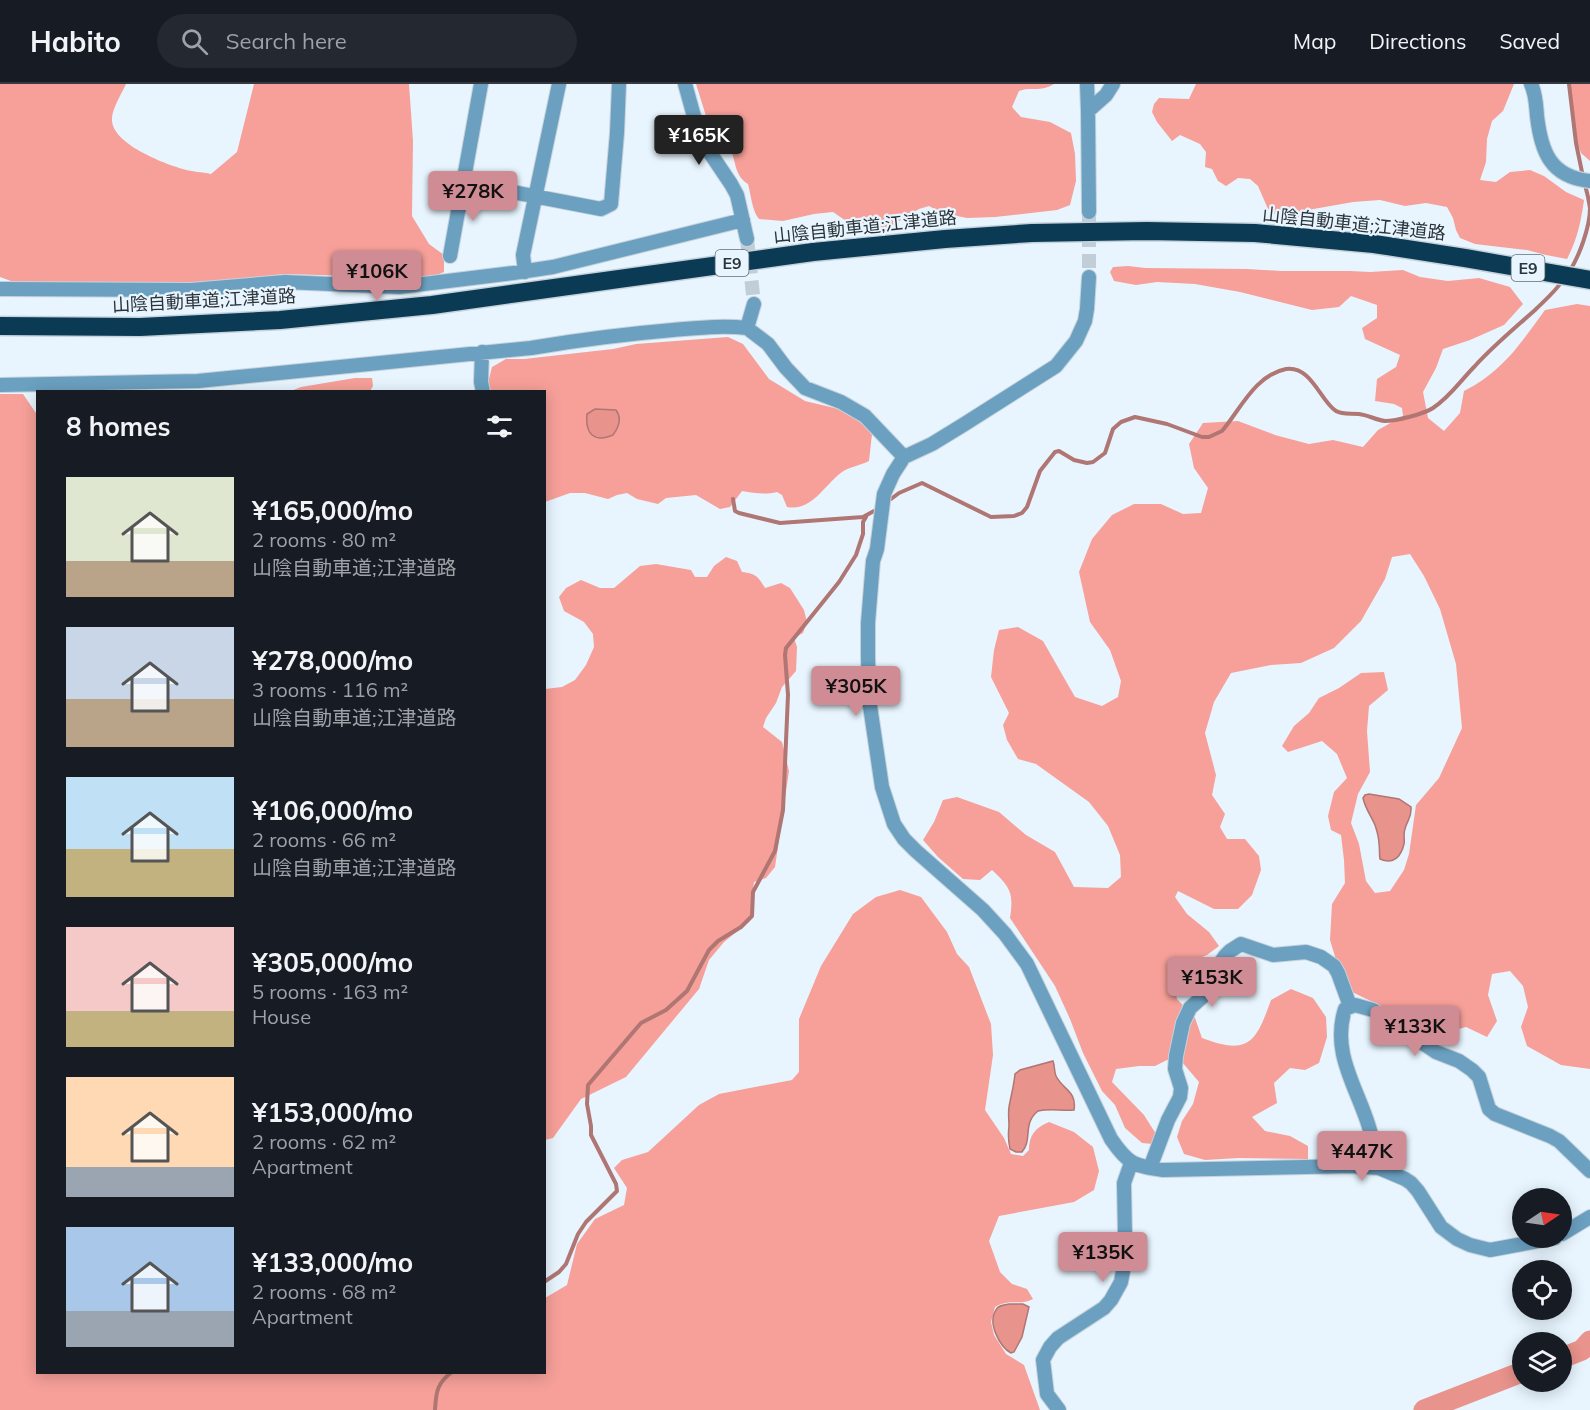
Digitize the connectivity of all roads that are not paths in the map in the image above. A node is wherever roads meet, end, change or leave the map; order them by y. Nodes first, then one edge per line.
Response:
1 (481, 84) edge
2 (559, 84) edge
3 (619, 84) edge
4 (685, 84) edge
5 (1087, 84) edge
6 (1113, 84) edge
7 (1531, 84) edge
8 (1088, 111) junction
9 (1586, 180) edge
10 (465, 183) junction
11 (535, 197) junction
12 (1089, 212) tunnel mouth
13 (743, 220) junction
14 (747, 239) tunnel mouth
15 (450, 256) dead end
16 (525, 272) junction
17 (1089, 277) tunnel mouth
18 (1590, 280) edge
19 (0, 289) edge
20 (754, 304) tunnel mouth
21 (0, 326) edge
22 (747, 328) junction
23 (482, 352) junction
24 (0, 385) edge
25 (39, 388) edge
26 (483, 390) edge
27 (904, 457) junction
28 (1350, 1006) junction
29 (1131, 1163) junction
30 (1150, 1168) junction
31 (1379, 1168) junction
32 (1590, 1171) edge
33 (1590, 1217) edge
34 (1572, 1228) edge
35 (1512, 1246) edge
36 (1059, 1410) edge

1 - 10 street
2 - 11 street
3 - 11 street
4 - 13 street
5 - 8 street
6 - 8 street
7 - 9 street
8 - 12 street
10 - 11 street
10 - 15 street
11 - 16 street
13 - 14 street
13 - 16 street
16 - 19 street
17 - 27 street
18 - 21 highway, 山陰自動車道;江津道路 / E9
20 - 22 street
22 - 23 street
22 - 27 street
23 - 25 street
23 - 26 street
24 - 25 street
27 - 29 street
28 - 30 street
28 - 31 street
28 - 32 street
29 - 30 street
29 - 36 street
30 - 31 street
31 - 35 street
33 - 34 street

